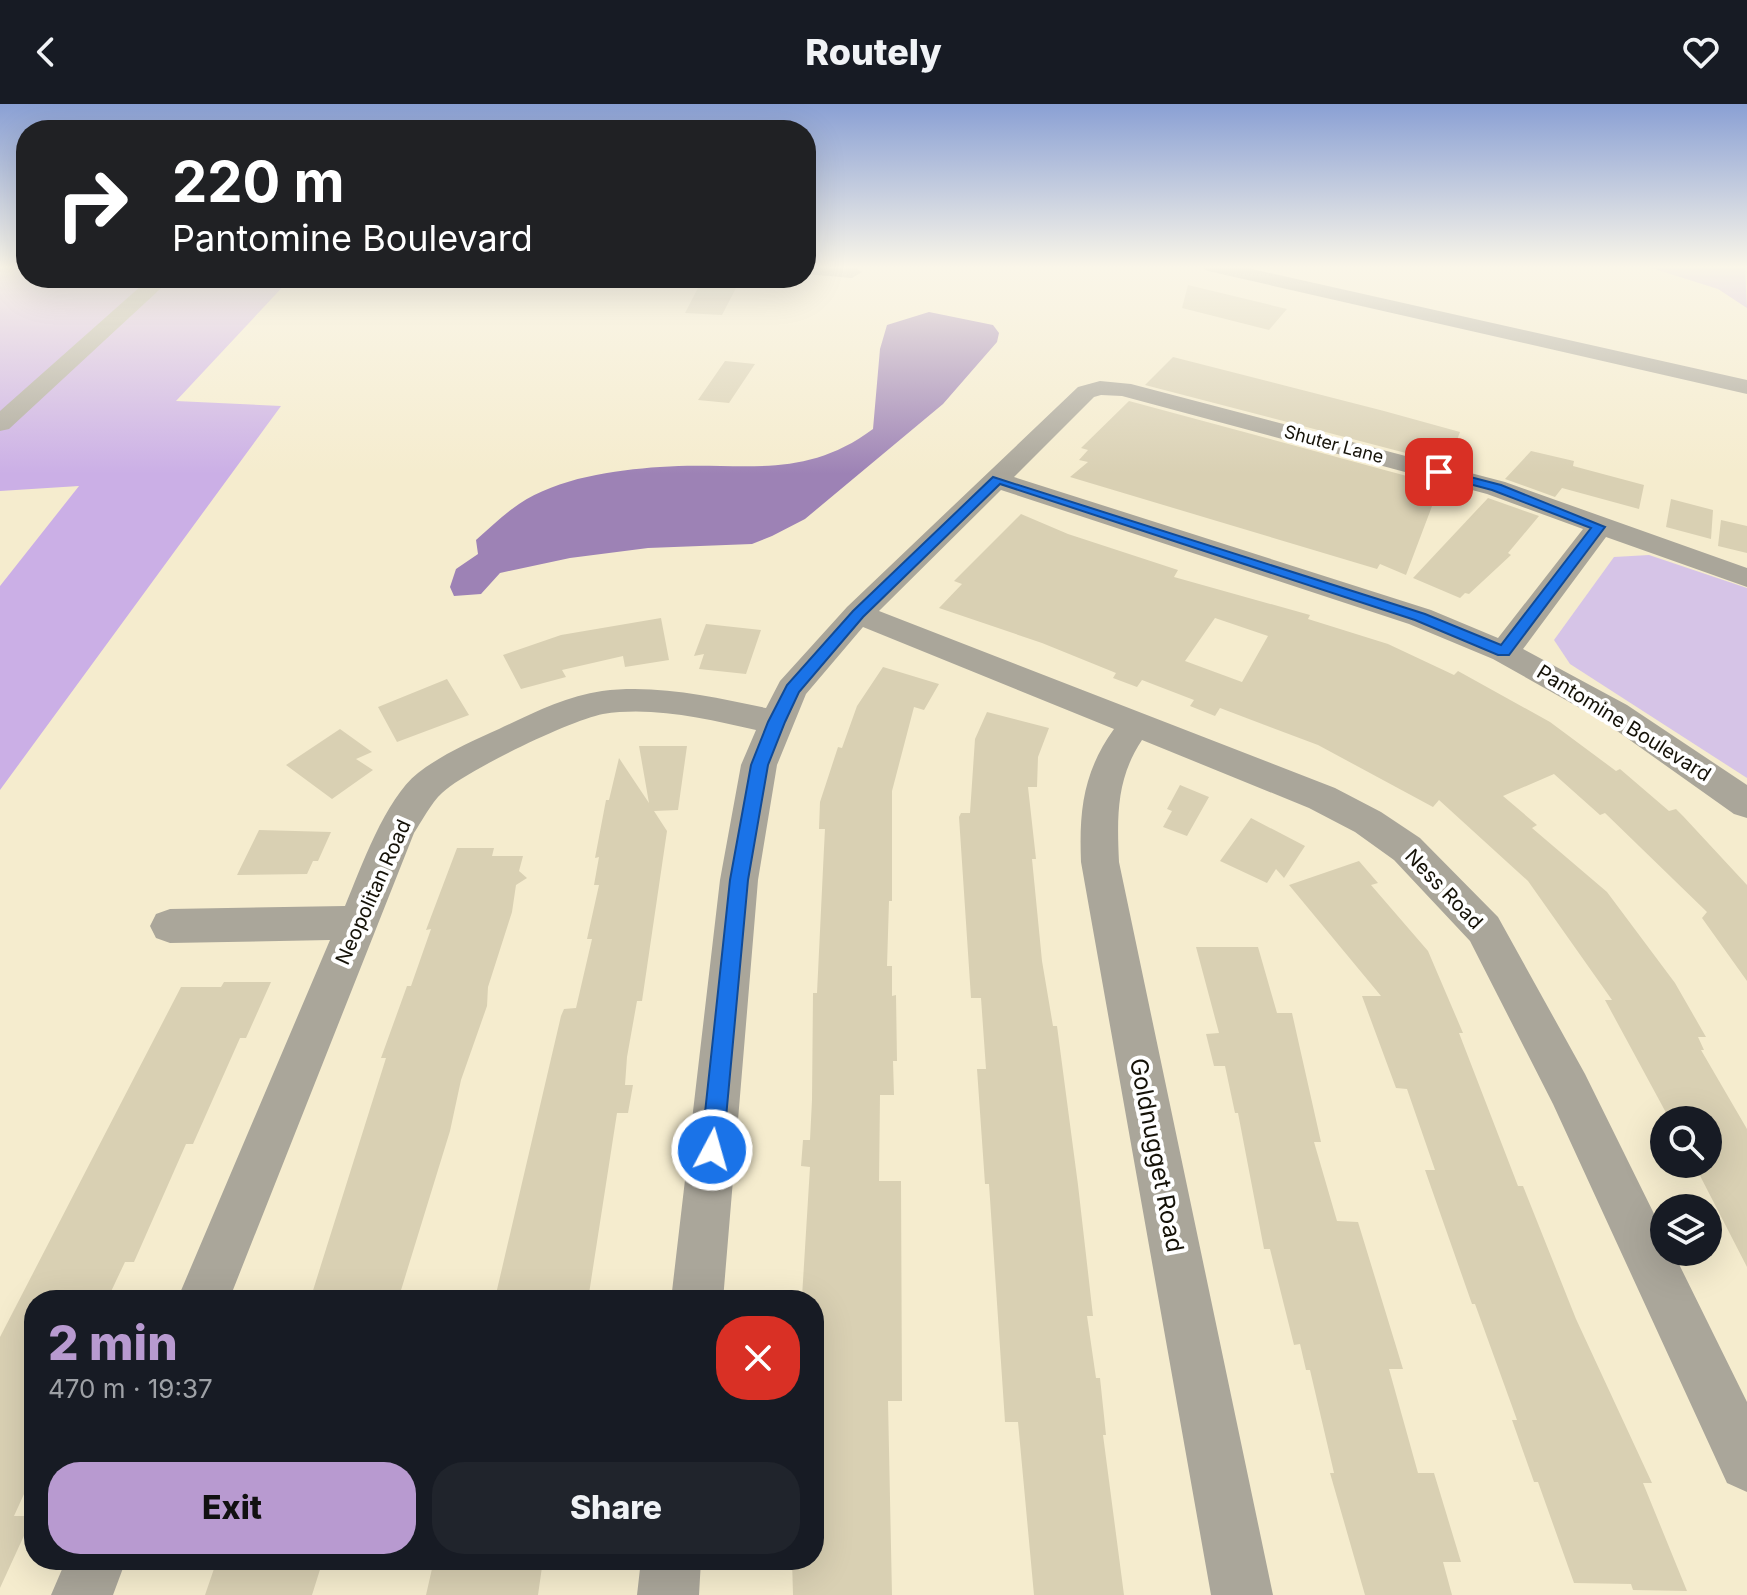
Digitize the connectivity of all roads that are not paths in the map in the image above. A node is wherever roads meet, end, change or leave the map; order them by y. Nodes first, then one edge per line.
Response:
1 (99, 335) edge
2 (1515, 335) edge
3 (1747, 387) edge
4 (0, 424) edge
5 (998, 480) junction
6 (1599, 527) junction
7 (1747, 578) edge
8 (858, 614) junction
9 (1504, 652) junction
10 (776, 722) junction
11 (1136, 723) junction
12 (1747, 804) edge
13 (358, 923) junction
14 (170, 926) dead end
15 (207, 1290) edge
16 (698, 1290) edge
17 (1747, 1463) edge
18 (92, 1570) edge
19 (670, 1570) edge
20 (82, 1595) edge
21 (668, 1595) edge
22 (1242, 1595) edge

1 - 4 street
2 - 3 street
5 - 6 street, Shuter Lane
5 - 8 street
5 - 9 street, Pantomine Boulevard
6 - 7 street, Shuter Lane
6 - 9 street
8 - 10 street
8 - 11 street, Ness Road
9 - 12 street, Pantomine Boulevard
10 - 13 street, Neopolitan Road
10 - 16 street
11 - 17 street, Ness Road
11 - 22 street, Goldnugget Road
13 - 14 street
13 - 15 street, Neopolitan Road
18 - 20 street
19 - 21 street

